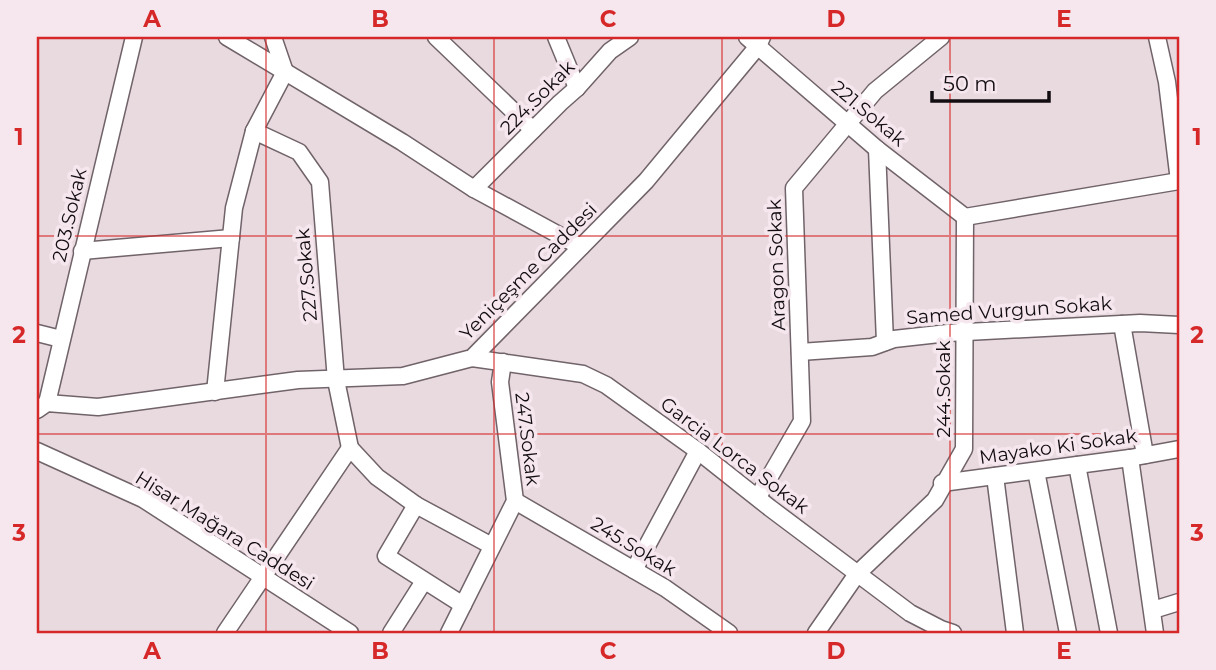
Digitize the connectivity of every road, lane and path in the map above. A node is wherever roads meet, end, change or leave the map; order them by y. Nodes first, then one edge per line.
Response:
1 (134, 37) edge
2 (227, 37) edge
3 (273, 37) edge
4 (436, 37) edge
5 (556, 37) edge
6 (630, 37) edge
7 (942, 37) edge
8 (1157, 37) edge
9 (755, 40) edge
10 (285, 72) junction
11 (577, 88) junction
12 (849, 123) junction
13 (533, 130) junction
14 (254, 131) junction
15 (877, 149) junction
16 (1179, 181) edge
17 (474, 190) junction
18 (965, 217) junction
19 (231, 238) junction
20 (581, 247) junction
21 (82, 251) junction
22 (1122, 324) junction
23 (1179, 325) edge
24 (965, 332) junction
25 (37, 333) edge
26 (61, 339) junction
27 (885, 342) junction
28 (800, 352) junction
29 (472, 358) junction
30 (503, 362) junction
31 (336, 380) junction
32 (215, 392) junction
33 (42, 407) edge
34 (350, 448) junction
35 (1179, 449) edge
36 (37, 451) edge
37 (698, 451) junction
38 (1138, 457) junction
39 (1077, 465) junction
40 (1036, 471) junction
41 (995, 476) junction
42 (944, 483) junction
43 (758, 497) junction
44 (515, 500) junction
45 (415, 505) junction
46 (492, 546) junction
47 (634, 570) junction
48 (858, 574) junction
49 (262, 577) junction
50 (424, 581) junction
51 (1179, 603) edge
52 (463, 605) junction
53 (1153, 610) junction
54 (225, 633) edge
55 (350, 633) edge
56 (391, 633) edge
57 (449, 633) edge
58 (729, 633) edge
59 (817, 633) edge
60 (953, 633) edge
61 (1014, 633) edge
62 (1068, 633) edge
63 (1109, 633) edge
64 (1155, 633) edge

1 - 21 street, 203.Sokak
2 - 10 street
3 - 10 street
4 - 13 street
5 - 11 street
6 - 11 street, 224.Sokak
7 - 12 street, Aragon Sokak
8 - 16 street
9 - 12 street, 221.Sokak
9 - 20 street, Yeniçeşme Caddesi
10 - 14 street
10 - 17 street
11 - 13 street, 224.Sokak
12 - 15 street, 221.Sokak
12 - 28 street, Aragon Sokak
13 - 17 street, 224.Sokak
14 - 19 street
14 - 31 street, 227.Sokak
15 - 18 street, 221.Sokak
15 - 27 street
16 - 18 street
17 - 20 street
18 - 24 street, 244.Sokak
19 - 21 street
19 - 32 street
20 - 29 street, Yeniçeşme Caddesi
21 - 26 street, 203.Sokak
22 - 23 street, Samed Vurgun Sokak
22 - 24 street, Samed Vurgun Sokak
22 - 38 street
24 - 27 street, Samed Vurgun Sokak
24 - 42 street, 244.Sokak
25 - 26 street
26 - 33 street, 203.Sokak
27 - 28 street, Samed Vurgun Sokak
28 - 43 street, Aragon Sokak
29 - 30 street, Garcia Lorca Sokak
29 - 31 street, Yeniçeşme Caddesi
30 - 37 street, Garcia Lorca Sokak
30 - 44 street, 247.Sokak
31 - 32 street, Yeniçeşme Caddesi
31 - 34 street, 227.Sokak
32 - 33 street, Yeniçeşme Caddesi
34 - 45 street
34 - 49 street
35 - 38 street, Mayako Ki Sokak
36 - 49 street, Hisar Mağara Caddesi
37 - 43 street, Garcia Lorca Sokak
37 - 47 street
38 - 39 street, Mayako Ki Sokak
38 - 53 street
39 - 40 street, Mayako Ki Sokak
39 - 63 street
40 - 41 street, Mayako Ki Sokak
40 - 62 street
41 - 42 street, Mayako Ki Sokak
41 - 61 street
42 - 48 street, 244.Sokak
43 - 48 street, Garcia Lorca Sokak
44 - 46 street, 247.Sokak
44 - 47 street, 245.Sokak
45 - 46 street
45 - 50 street
46 - 52 street, 247.Sokak
47 - 58 street, 245.Sokak
48 - 59 street, 244.Sokak
48 - 60 street, Garcia Lorca Sokak
49 - 54 street
49 - 55 street, Hisar Mağara Caddesi
50 - 52 street
50 - 56 street
51 - 53 street
52 - 57 street, 247.Sokak
53 - 64 street

